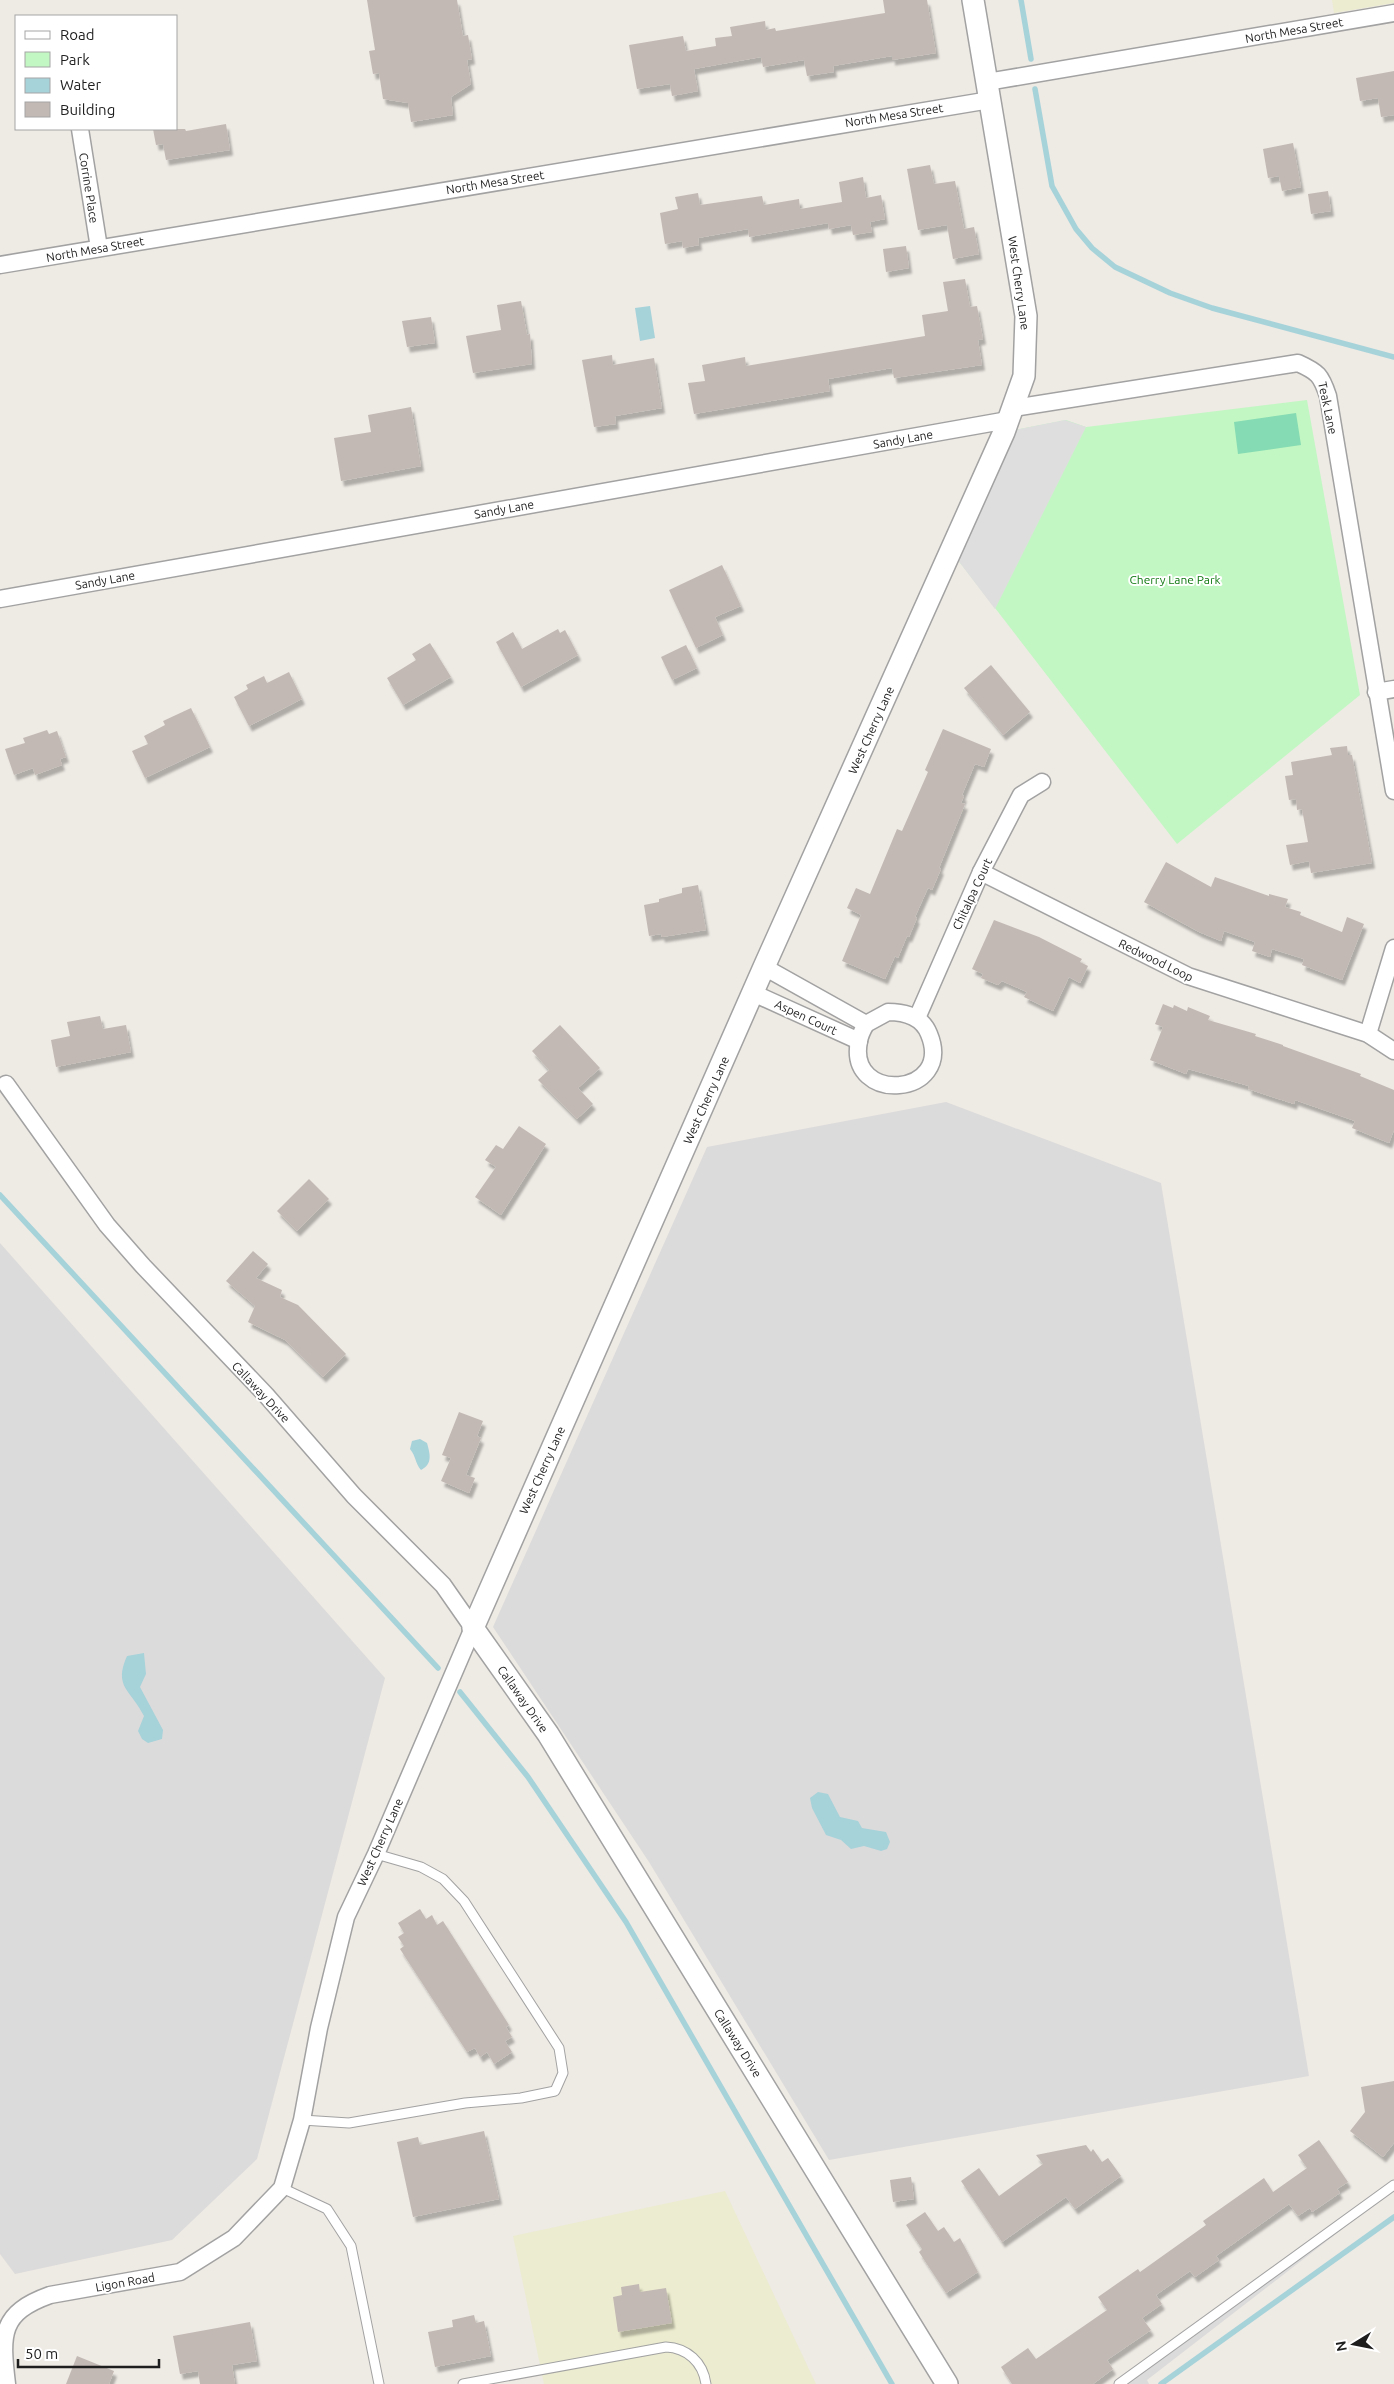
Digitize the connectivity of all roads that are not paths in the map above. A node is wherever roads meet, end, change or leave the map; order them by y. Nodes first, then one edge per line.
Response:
1 (973, 0) edge
2 (1394, 14) edge
3 (988, 91) junction
4 (80, 130) edge
5 (99, 248) junction
6 (0, 265) edge
7 (1011, 414) junction
8 (0, 599) edge
9 (1394, 689) edge
10 (1376, 692) junction
11 (1042, 782) dead end
12 (1394, 791) edge
13 (981, 872) junction
14 (1394, 948) edge
15 (764, 967) junction
16 (753, 993) junction
17 (916, 1018) junction
18 (866, 1024) junction
19 (1368, 1034) junction
20 (859, 1041) junction
21 (1394, 1051) edge
22 (6, 1084) dead end
23 (473, 1628) junction
24 (376, 1854) junction
25 (302, 2120) junction
26 (1394, 2185) edge
27 (282, 2188) junction
28 (7, 2384) edge
29 (379, 2384) edge
30 (463, 2384) edge
31 (706, 2384) edge
32 (947, 2384) edge
33 (1119, 2384) edge

1 - 3 street, West Cherry Lane
2 - 3 street, North Mesa Street
3 - 5 street, North Mesa Street
3 - 7 street, West Cherry Lane
4 - 5 street, Corrine Place
5 - 6 street, North Mesa Street
7 - 8 street, Sandy Lane
7 - 10 street, Teak Lane
7 - 15 street, West Cherry Lane
9 - 10 street
10 - 12 street
11 - 13 street, Chitalpa Court
13 - 17 street, Chitalpa Court
13 - 19 street, Redwood Loop
14 - 19 street
15 - 16 street, West Cherry Lane
15 - 18 street, Aspen Court
16 - 20 street, Aspen Court
16 - 23 street, West Cherry Lane
17 - 18 street
17 - 20 street
18 - 20 street
19 - 21 street, Redwood Loop
22 - 23 street, Callaway Drive
23 - 24 street, West Cherry Lane
23 - 32 street, Callaway Drive
24 - 25 street, West Cherry Lane
24 - 25 lane
25 - 27 street, West Cherry Lane
26 - 33 lane
27 - 28 street, Ligon Road
27 - 29 lane
30 - 31 lane

